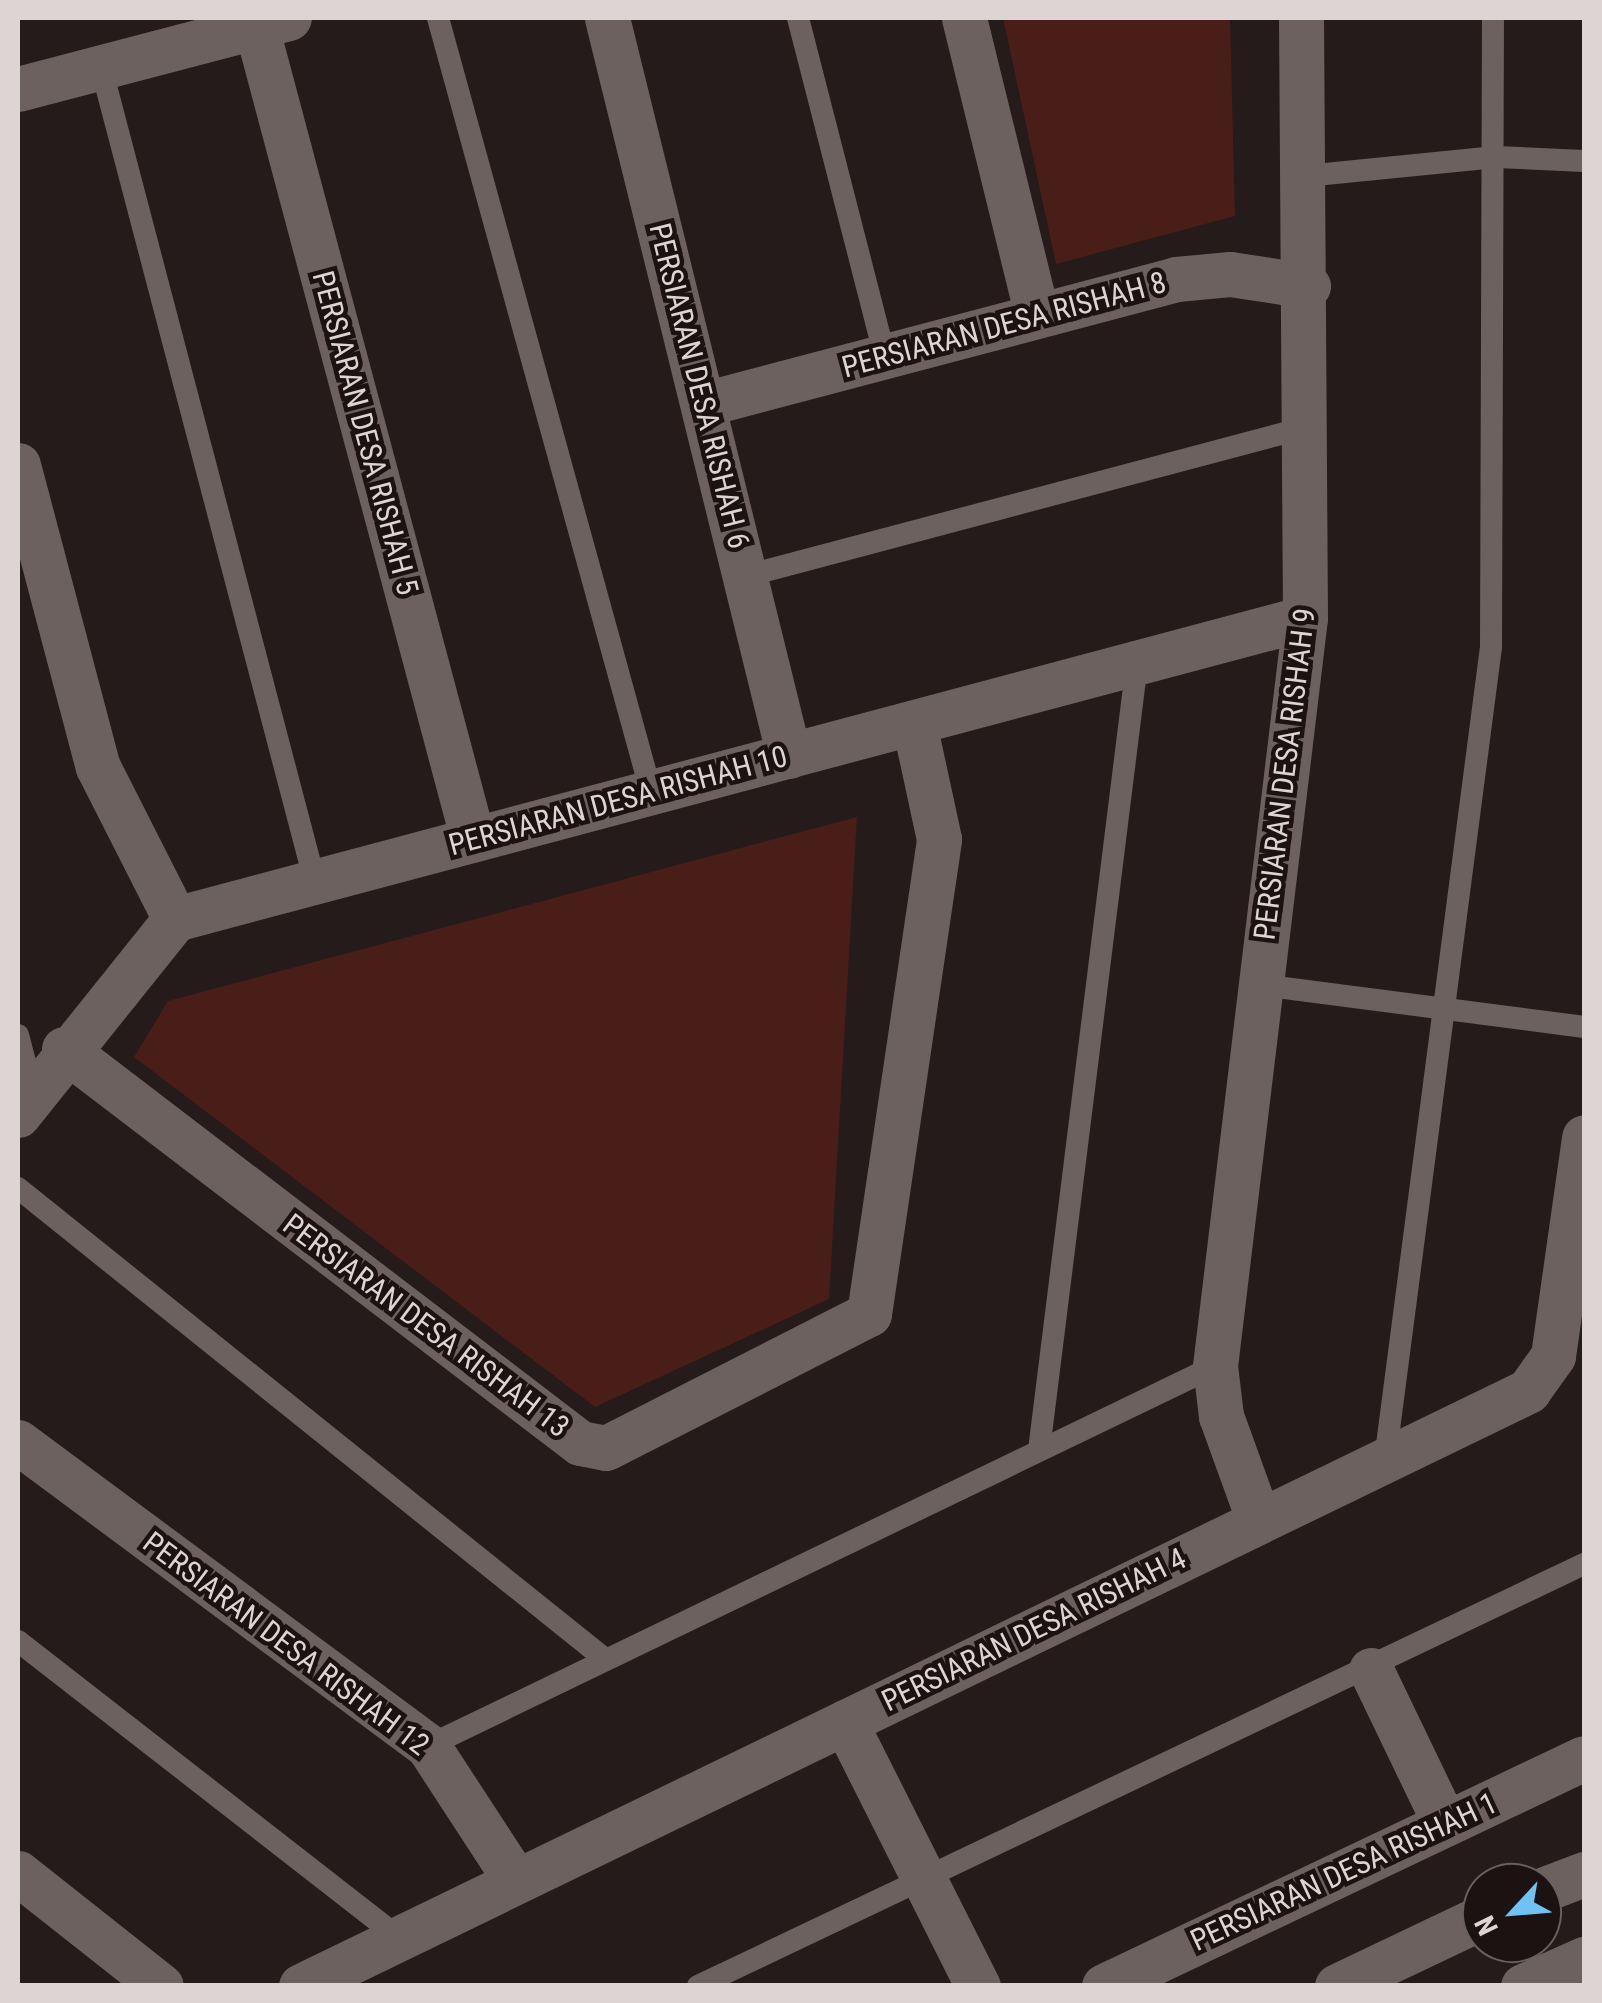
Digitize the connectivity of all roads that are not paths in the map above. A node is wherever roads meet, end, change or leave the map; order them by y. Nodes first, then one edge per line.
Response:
1 (438, 18) edge
2 (608, 18) edge
3 (798, 18) edge
4 (964, 18) edge
5 (1301, 18) edge
6 (1493, 18) edge
7 (272, 22) edge
8 (101, 67) junction
9 (18, 89) edge
10 (1496, 157) junction
11 (1584, 160) edge
12 (1305, 176) junction
13 (1308, 286) junction
14 (1038, 315) junction
15 (886, 356) junction
16 (704, 404) junction
17 (1307, 427) junction
18 (18, 465) edge
19 (746, 576) junction
20 (1306, 618) junction
21 (1137, 663) junction
22 (914, 723) junction
23 (789, 756) junction
24 (652, 792) junction
25 (473, 840) junction
26 (315, 882) junction
27 (175, 919) junction
28 (1260, 985) junction
29 (1444, 1008) junction
30 (1584, 1027) edge
31 (18, 1035) edge
32 (64, 1049) junction
33 (26, 1106) edge
34 (1584, 1137) edge
35 (18, 1188) edge
36 (1215, 1366) junction
37 (18, 1442) edge
38 (1040, 1450) junction
39 (1385, 1460) junction
40 (1260, 1520) junction
41 (1584, 1564) edge
42 (18, 1642) edge
43 (606, 1660) junction
44 (1371, 1670) junction
45 (845, 1722) junction
46 (428, 1746) junction
47 (1584, 1758) edge
48 (1444, 1824) junction
49 (18, 1873) edge
50 (923, 1877) junction
51 (516, 1881) junction
52 (1462, 1928) edge
53 (399, 1938) junction
54 (1584, 1958) edge
55 (1365, 1980) edge
56 (160, 1986) edge
57 (301, 1986) edge
58 (698, 1986) edge
59 (978, 1986) edge
60 (1104, 1986) edge
61 (1523, 1986) edge

1 - 24 lane
2 - 16 street, PERSIARAN DESA RISHAH 6
3 - 15 lane
4 - 14 street
5 - 12 street, PERSIARAN DESA RISHAH 9
6 - 10 lane
7 - 8 street
7 - 25 street, PERSIARAN DESA RISHAH 5
8 - 9 street
8 - 26 lane
10 - 11 lane
10 - 12 lane
10 - 29 lane
12 - 13 street, PERSIARAN DESA RISHAH 9
13 - 14 street, PERSIARAN DESA RISHAH 8
13 - 17 street, PERSIARAN DESA RISHAH 9
14 - 15 street, PERSIARAN DESA RISHAH 8
15 - 16 street, PERSIARAN DESA RISHAH 8
16 - 19 street, PERSIARAN DESA RISHAH 6
17 - 19 lane
17 - 20 street, PERSIARAN DESA RISHAH 9
18 - 27 street
19 - 23 street, PERSIARAN DESA RISHAH 6
20 - 21 street, PERSIARAN DESA RISHAH 10
20 - 28 street, PERSIARAN DESA RISHAH 9
21 - 22 street, PERSIARAN DESA RISHAH 10
21 - 38 lane
22 - 23 street, PERSIARAN DESA RISHAH 10
22 - 32 street, PERSIARAN DESA RISHAH 13
23 - 24 street, PERSIARAN DESA RISHAH 10
24 - 25 street, PERSIARAN DESA RISHAH 10
25 - 26 street, PERSIARAN DESA RISHAH 10
26 - 27 street, PERSIARAN DESA RISHAH 10
27 - 32 street
28 - 29 lane
28 - 36 street, PERSIARAN DESA RISHAH 9
29 - 30 lane
29 - 39 lane
31 - 33 lane
32 - 33 street
34 - 39 street, PERSIARAN DESA RISHAH 4
35 - 43 lane
36 - 38 lane
36 - 40 street, PERSIARAN DESA RISHAH 9
37 - 46 street, PERSIARAN DESA RISHAH 12
38 - 43 lane
39 - 40 street, PERSIARAN DESA RISHAH 4
40 - 45 street, PERSIARAN DESA RISHAH 4
41 - 44 lane
42 - 53 lane
43 - 46 lane
44 - 48 street
44 - 50 lane
45 - 50 street
45 - 51 street, PERSIARAN DESA RISHAH 4
46 - 51 street, PERSIARAN DESA RISHAH 12
47 - 48 street, PERSIARAN DESA RISHAH 1
48 - 60 street, PERSIARAN DESA RISHAH 1
49 - 56 street
50 - 58 lane
50 - 59 street
51 - 53 street, PERSIARAN DESA RISHAH 4
52 - 55 street
53 - 57 street, PERSIARAN DESA RISHAH 4
54 - 61 street

